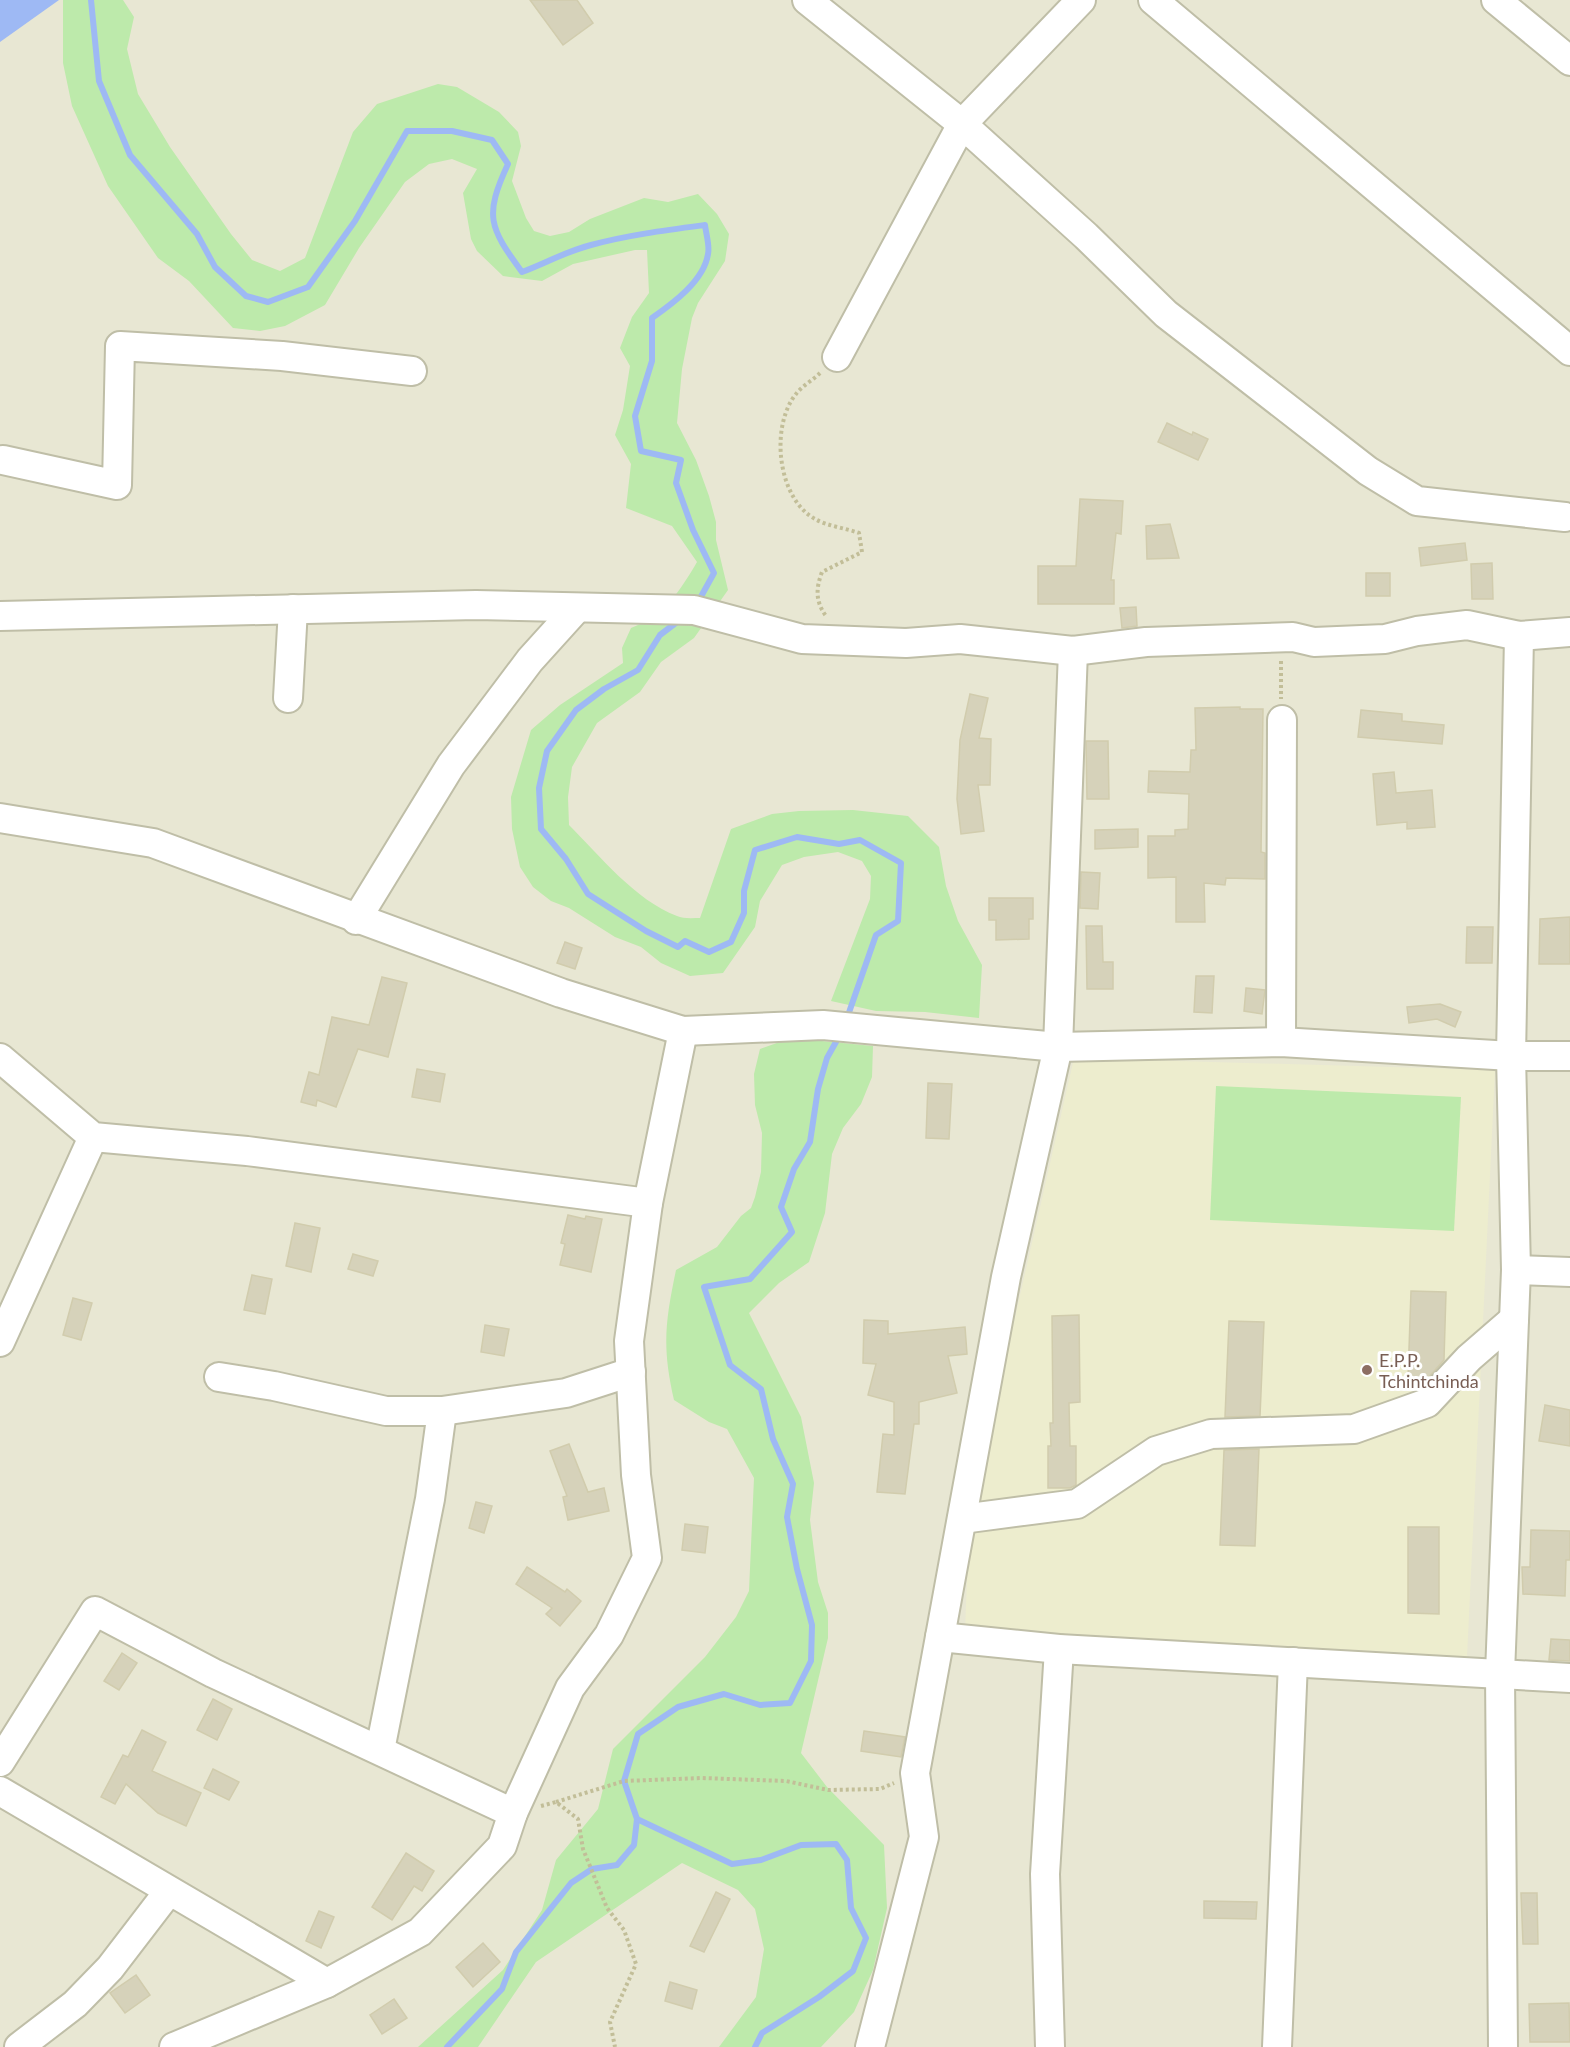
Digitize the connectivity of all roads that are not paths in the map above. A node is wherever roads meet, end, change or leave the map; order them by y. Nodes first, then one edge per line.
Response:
1 (807, 0) edge
2 (1081, 0) edge
3 (1153, 0) edge
4 (1496, 0) edge
5 (1570, 61) edge
6 (962, 124) junction
7 (1570, 351) edge
8 (837, 357) road end
9 (412, 371) dead end
10 (1, 464) edge
11 (1565, 517) dead end
12 (578, 608) junction
13 (293, 609) junction
14 (0, 616) edge
15 (1570, 632) edge
16 (1519, 636) junction
17 (1072, 651) junction
18 (288, 698) dead end
19 (1282, 720) road end
20 (0, 818) edge
21 (356, 920) junction
22 (683, 1031) junction
23 (1281, 1042) junction
24 (1058, 1047) junction
25 (1511, 1056) junction
26 (1570, 1056) edge
27 (0, 1058) edge
28 (93, 1137) junction
29 (648, 1203) junction
30 (1516, 1270) junction
31 (1570, 1272) edge
32 (1514, 1319) junction
33 (0, 1342) edge
34 (631, 1372) junction
35 (219, 1377) dead end
36 (442, 1410) junction
37 (962, 1519) junction
38 (940, 1637) junction
39 (1059, 1649) junction
40 (1293, 1662) junction
41 (1500, 1673) junction
42 (1570, 1677) edge
43 (380, 1750) junction
44 (0, 1762) edge
45 (0, 1791) edge
46 (513, 1813) junction
47 (169, 1891) junction
48 (327, 1983) junction
49 (19, 2047) edge
50 (174, 2047) edge
51 (870, 2047) edge
52 (1050, 2047) edge
53 (1277, 2047) edge
54 (1503, 2047) edge

1 - 6 street
2 - 6 street
3 - 7 street
4 - 5 street
6 - 8 street
6 - 11 street
9 - 10 street
12 - 13 street
12 - 17 street
12 - 21 street
13 - 14 street
13 - 18 street
15 - 16 street
16 - 17 street
16 - 25 street
17 - 24 street
19 - 23 street
20 - 21 street
21 - 22 street
22 - 24 street
22 - 29 street
23 - 24 street
23 - 25 street
24 - 37 street
25 - 26 street
25 - 30 street
27 - 28 street
28 - 29 street
28 - 33 street
29 - 34 street
30 - 31 street
30 - 32 street
32 - 37 street
32 - 41 street
34 - 36 street
34 - 46 street
35 - 36 street
36 - 43 street
37 - 38 street
38 - 39 street
38 - 51 street
39 - 40 street
39 - 52 street
40 - 41 street
40 - 53 street
41 - 42 street
41 - 54 street
43 - 44 street
43 - 46 street
45 - 47 street
46 - 48 street
47 - 48 street
47 - 49 street
48 - 50 street

